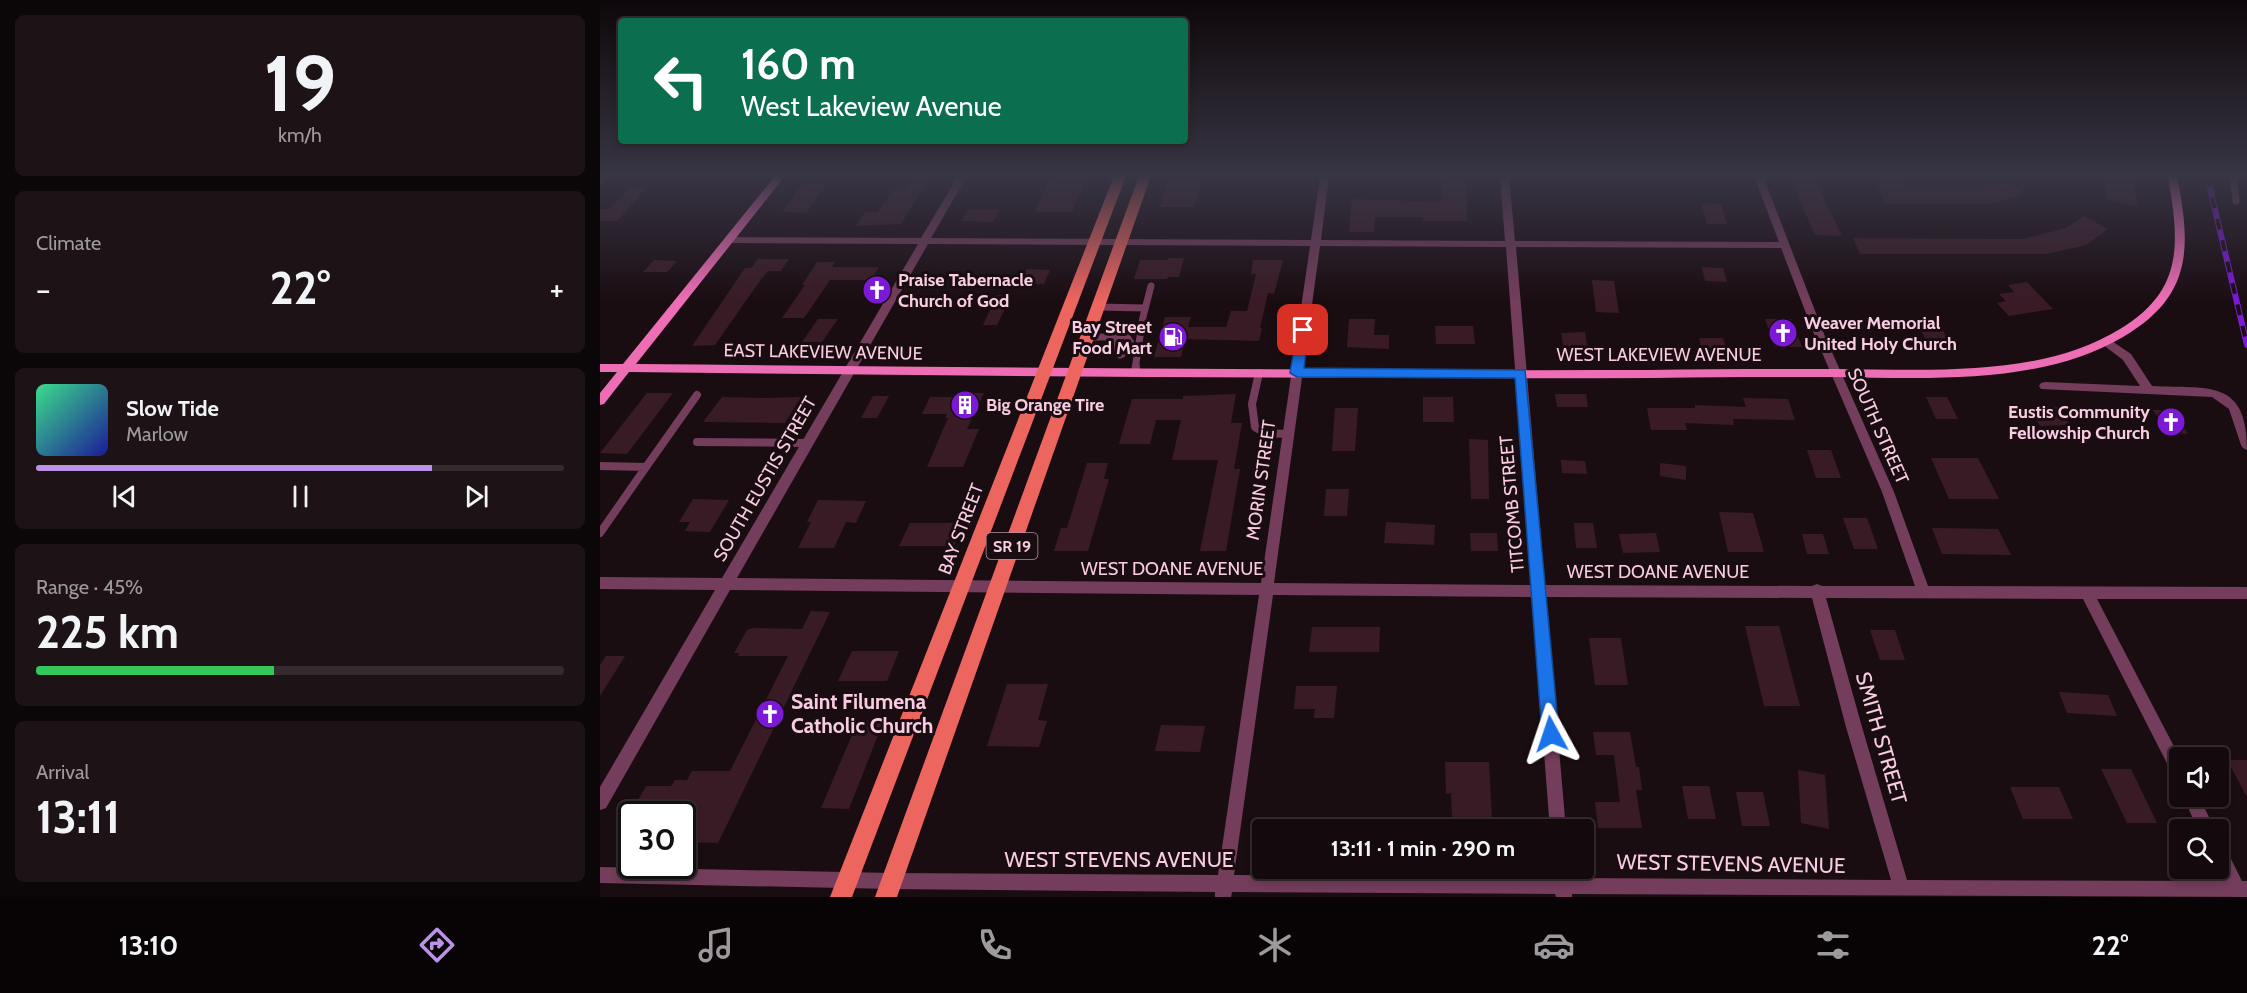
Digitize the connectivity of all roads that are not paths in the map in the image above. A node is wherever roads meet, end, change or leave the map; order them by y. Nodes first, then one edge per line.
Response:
1 (747, 218) edge
2 (938, 218) edge
3 (1104, 218) edge
4 (1130, 218) edge
5 (1319, 218) edge
6 (1509, 218) edge
7 (1775, 218) edge
8 (2179, 218) edge
9 (729, 240) junction
10 (924, 241) junction
11 (1094, 243) junction
12 (1121, 243) junction
13 (1316, 244) junction
14 (1511, 245) junction
15 (1786, 245) junction
16 (1151, 286) dead end
17 (1097, 307) junction
18 (1145, 308) junction
19 (1087, 337) junction
20 (1117, 337) junction
21 (2106, 340) junction
22 (1126, 352) junction
23 (1137, 358) junction
24 (600, 368) edge
25 (627, 368) junction
26 (851, 370) junction
27 (1045, 371) junction
28 (1074, 371) junction
29 (1135, 372) junction
30 (1259, 373) junction
31 (1297, 373) junction
32 (1835, 373) junction
33 (1521, 374) junction
34 (2045, 386) dead end
35 (2150, 390) junction
36 (697, 395) dead end
37 (600, 401) edge
38 (1287, 434) junction
39 (697, 442) dead end
40 (807, 443) junction
41 (2247, 445) edge
42 (600, 466) edge
43 (646, 467) junction
44 (600, 533) edge
45 (600, 583) edge
46 (725, 584) junction
47 (961, 586) junction
48 (998, 586) junction
49 (1267, 587) junction
50 (1817, 590) junction
51 (1539, 591) junction
52 (1923, 591) junction
53 (2087, 592) junction
54 (2247, 593) edge
55 (2169, 752) edge
56 (600, 802) edge
57 (1557, 819) edge
58 (2229, 868) edge
59 (600, 875) edge
60 (1563, 883) edge
61 (2242, 888) edge
62 (844, 889) edge
63 (889, 889) edge
64 (1149, 890) edge
65 (1224, 890) edge
66 (1903, 892) edge

1 - 9 street
2 - 10 street, SOUTH EUSTIS STREET
3 - 11 main road, BAY STREET / SR 19
4 - 12 main road, SR 19
5 - 13 street, MORIN STREET
6 - 14 street, TITCOMB STREET
7 - 15 street, SOUTH STREET
8 - 21 street, WEST LAKEVIEW AVENUE
9 - 10 street
9 - 25 street
10 - 11 street
10 - 26 street, SOUTH EUSTIS STREET
11 - 12 street
11 - 27 main road, BAY STREET / SR 19
12 - 13 street
12 - 17 main road, SR 19
13 - 14 street
13 - 31 street, MORIN STREET
14 - 15 street
14 - 33 street, TITCOMB STREET
15 - 32 street, SOUTH STREET
16 - 18 lane
17 - 18 lane
17 - 19 main road, SR 19
18 - 23 lane
19 - 20 lane
19 - 28 main road, SR 19
20 - 22 lane
20 - 22 lane
21 - 32 street, WEST LAKEVIEW AVENUE
21 - 35 street
22 - 23 lane
23 - 29 lane
24 - 25 street, EAST LAKEVIEW AVENUE
25 - 26 street, EAST LAKEVIEW AVENUE
25 - 37 street
26 - 27 street, EAST LAKEVIEW AVENUE
26 - 40 street, SOUTH EUSTIS STREET
27 - 28 street, WEST LAKEVIEW AVENUE
27 - 47 main road, BAY STREET / SR 19
28 - 29 street, WEST LAKEVIEW AVENUE
28 - 48 main road, SR 19
29 - 30 street, WEST LAKEVIEW AVENUE
30 - 31 street, WEST LAKEVIEW AVENUE
30 - 38 lane
31 - 33 street, WEST LAKEVIEW AVENUE
31 - 38 street, MORIN STREET
32 - 33 street, WEST LAKEVIEW AVENUE
32 - 52 street, SOUTH STREET
33 - 51 street, TITCOMB STREET
34 - 35 street
35 - 41 street
36 - 43 lane
38 - 49 street, MORIN STREET
39 - 40 lane
40 - 46 street, SOUTH EUSTIS STREET
42 - 43 lane
43 - 44 lane
45 - 46 street, WEST DOANE AVENUE
46 - 47 street, WEST DOANE AVENUE
46 - 56 street, SOUTH EUSTIS STREET
47 - 48 street, WEST DOANE AVENUE
47 - 62 main road, BAY STREET / SR 19
48 - 49 street, WEST DOANE AVENUE
48 - 63 main road, SR 19
49 - 51 street, WEST DOANE AVENUE
49 - 65 street, MORIN STREET
50 - 51 street, WEST DOANE AVENUE
50 - 52 street, WEST DOANE AVENUE
50 - 66 street, SMITH STREET
51 - 57 street, TITCOMB STREET
52 - 53 street, WEST DOANE AVENUE
53 - 54 street, WEST DOANE AVENUE
53 - 55 street
58 - 61 street
59 - 62 street, WEST STEVENS AVENUE
60 - 65 street, WEST STEVENS AVENUE
60 - 66 street, WEST STEVENS AVENUE
61 - 66 street, WEST STEVENS AVENUE
62 - 63 street, WEST STEVENS AVENUE
63 - 64 street, WEST STEVENS AVENUE
64 - 65 street, WEST STEVENS AVENUE

